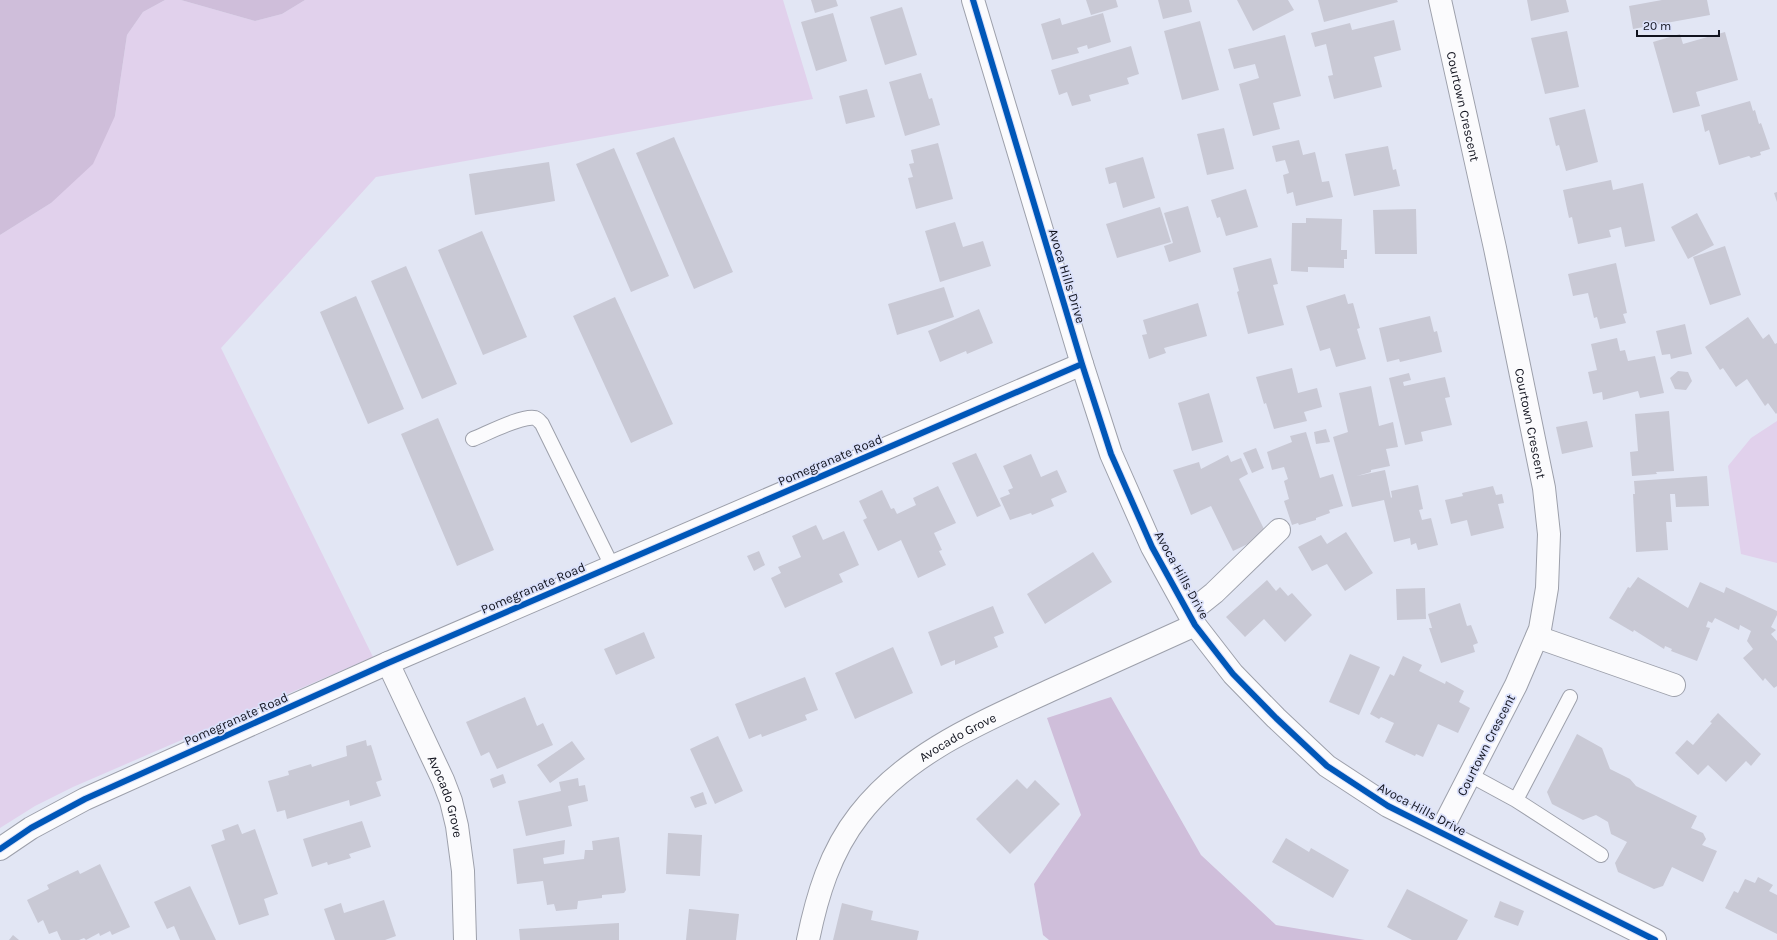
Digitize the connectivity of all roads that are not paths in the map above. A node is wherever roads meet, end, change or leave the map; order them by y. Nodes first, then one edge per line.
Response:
1 (973, 0) edge
2 (1440, 0) edge
3 (1082, 364) junction
4 (473, 439) dead end
5 (1279, 530) dead end
6 (612, 566) junction
7 (1192, 619) junction
8 (1537, 637) junction
9 (388, 663) junction
10 (1674, 685) dead end
11 (1570, 697) dead end
12 (1470, 776) junction
13 (1516, 800) junction
14 (1441, 831) junction
15 (0, 849) edge
16 (1601, 855) dead end
17 (465, 940) edge
18 (808, 940) edge
19 (1655, 940) edge

1 - 3 street, Avoca Hills Drive
2 - 8 street, Courtown Crescent
3 - 6 street, Pomegranate Road
3 - 7 street, Avoca Hills Drive
4 - 6 lane
5 - 7 street, Avocado Grove
6 - 9 street, Pomegranate Road
7 - 14 street, Avoca Hills Drive
7 - 18 street, Avocado Grove
8 - 10 street
8 - 12 street, Courtown Crescent
9 - 15 street, Pomegranate Road
9 - 17 street, Avocado Grove
11 - 13 lane
12 - 13 lane
12 - 14 street, Courtown Crescent
13 - 16 lane
14 - 19 street, Avoca Hills Drive

